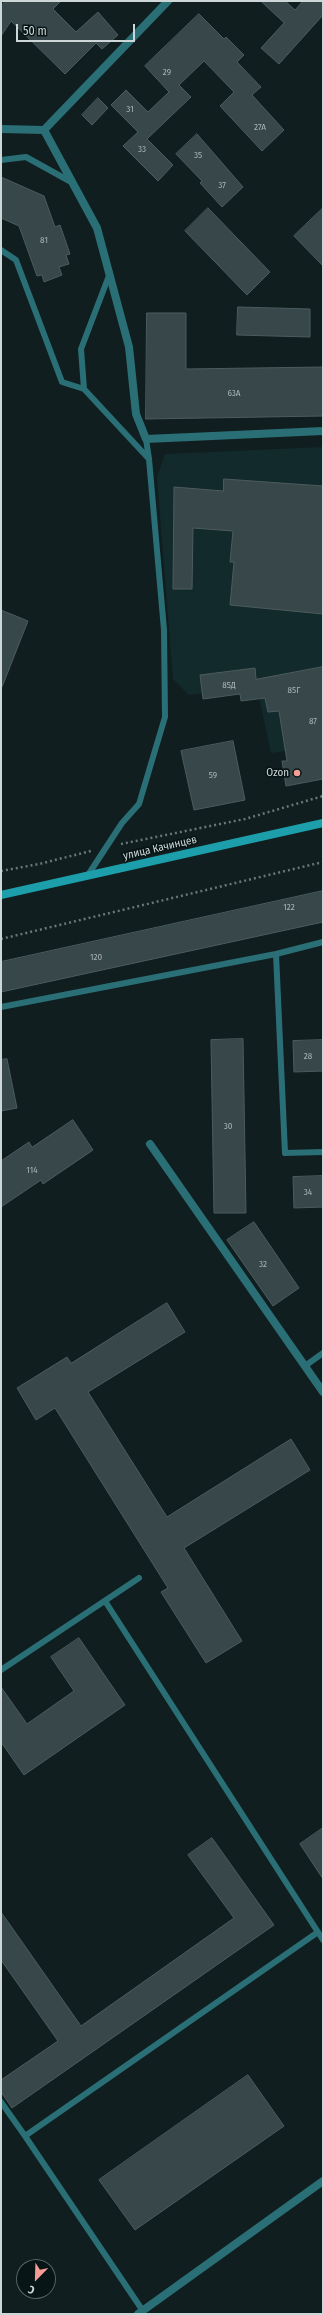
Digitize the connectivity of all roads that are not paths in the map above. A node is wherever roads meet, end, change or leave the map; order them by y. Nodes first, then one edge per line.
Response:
1 (168, 1) edge
2 (1, 129) edge
3 (44, 130) junction
4 (1, 160) edge
5 (73, 183) junction
6 (1, 250) edge
7 (110, 273) junction
8 (84, 389) junction
9 (323, 431) edge
10 (146, 439) junction
11 (149, 459) junction
12 (323, 823) edge
13 (88, 875) junction
14 (1, 895) edge
15 (323, 942) edge
16 (276, 954) junction
17 (1, 1007) edge
18 (150, 1144) dead end
19 (323, 1152) edge
20 (323, 1353) edge
21 (305, 1366) junction
22 (323, 1392) edge
23 (139, 1578) dead end
24 (105, 1601) junction
25 (1, 1670) edge
26 (318, 1932) junction
27 (323, 1940) edge
28 (1, 2102) edge
29 (25, 2136) junction
30 (323, 2181) edge
31 (140, 2312) edge

1 - 3 street
2 - 3 street
3 - 5 street
4 - 5 lane
5 - 7 street
6 - 8 lane
7 - 8 lane
7 - 10 street
8 - 11 lane
9 - 10 street
10 - 11 lane
11 - 13 lane
12 - 13 main road, улица Качинцев
13 - 14 main road, улица Качинцев
15 - 16 lane
16 - 17 lane
16 - 19 lane
18 - 21 street
20 - 21 lane
21 - 22 street
23 - 24 lane
24 - 25 lane
24 - 26 lane
26 - 27 lane
26 - 29 lane
28 - 29 lane
29 - 31 lane
30 - 31 street

